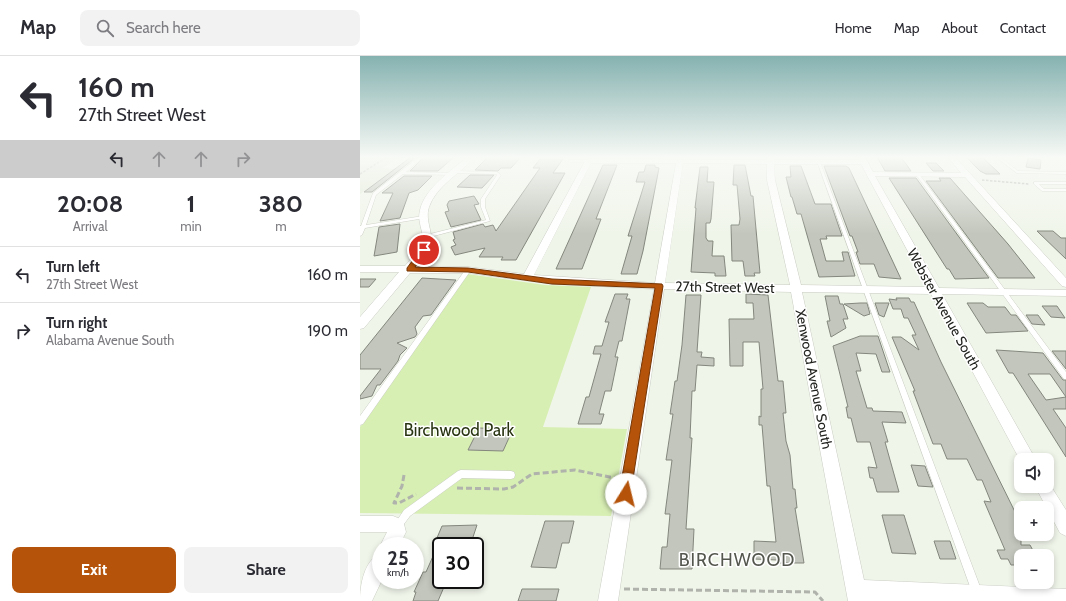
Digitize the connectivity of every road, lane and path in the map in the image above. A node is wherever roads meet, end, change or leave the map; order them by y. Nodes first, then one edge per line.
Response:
1 (389, 182) edge
2 (445, 182) edge
3 (494, 182) edge
4 (579, 182) edge
5 (676, 182) edge
6 (772, 182) edge
7 (825, 182) edge
8 (875, 182) edge
9 (923, 182) edge
10 (974, 182) edge
11 (1011, 182) edge
12 (1066, 183) edge
13 (1038, 186) junction
14 (1066, 190) edge
15 (423, 217) junction
16 (361, 227) junction
17 (360, 235) edge
18 (428, 236) junction
19 (360, 269) edge
20 (409, 269) junction
21 (468, 270) junction
22 (527, 278) junction
23 (1066, 284) edge
24 (659, 286) junction
25 (796, 288) junction
26 (864, 288) junction
27 (934, 290) junction
28 (1003, 291) junction
29 (1066, 293) edge
30 (360, 325) edge
31 (1066, 377) edge
32 (360, 422) edge
33 (1024, 453) edge
34 (511, 475) dead end
35 (1047, 493) edge
36 (360, 524) edge
37 (397, 526) junction
38 (1066, 527) edge
39 (394, 537) edge
40 (372, 580) edge
41 (609, 595) edge
42 (857, 595) edge
43 (979, 595) junction
44 (1066, 599) edge
45 (361, 601) edge
46 (823, 601) edge

1 - 16 lane
2 - 15 street
3 - 18 lane
4 - 22 street
5 - 24 street
6 - 25 street, Xenwood Avenue South
7 - 26 lane
8 - 27 street, Webster Avenue South
9 - 28 lane
10 - 23 street
11 - 13 path
12 - 13 lane
13 - 14 lane
15 - 16 lane
15 - 18 street
16 - 17 lane
18 - 20 street
19 - 20 street, 27th Street West
20 - 21 street, 27th Street West
20 - 30 street
21 - 22 street, 27th Street West
21 - 32 lane
22 - 24 street, 27th Street West
24 - 25 street, 27th Street West
24 - 41 street
25 - 26 street, 27th Street West
25 - 42 street, Xenwood Avenue South
26 - 27 street, 27th Street West
26 - 43 lane
27 - 28 street, 27th Street West
27 - 33 street, Webster Avenue South
28 - 29 street, 27th Street West
28 - 31 lane
34 - 37 lane
35 - 38 street
36 - 37 street
37 - 39 street
40 - 45 street
41 - 46 path
42 - 43 street
43 - 44 street

